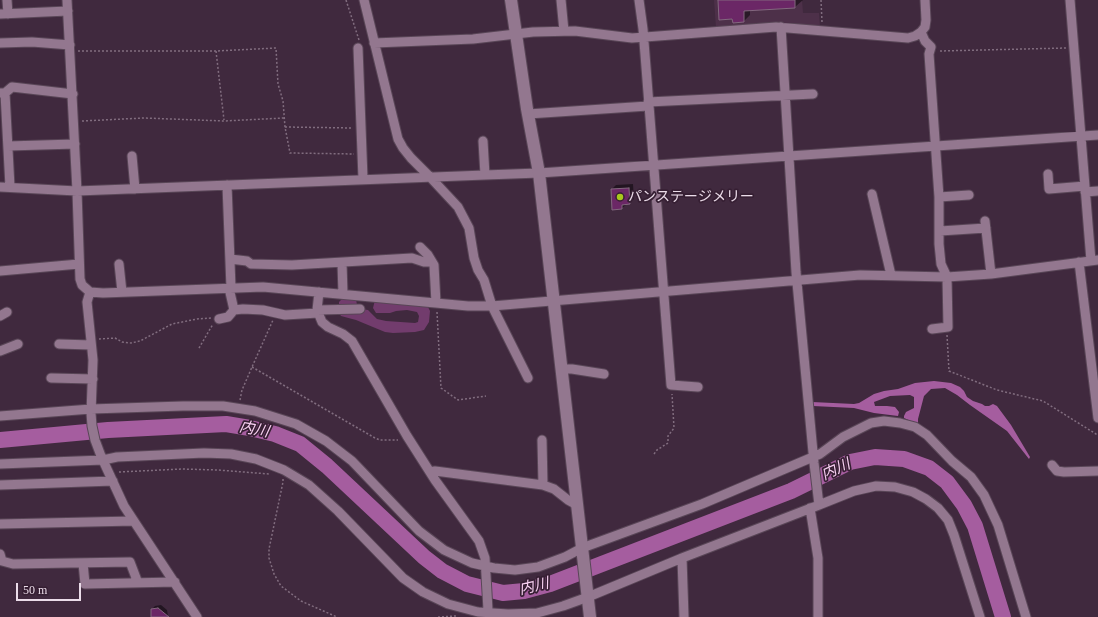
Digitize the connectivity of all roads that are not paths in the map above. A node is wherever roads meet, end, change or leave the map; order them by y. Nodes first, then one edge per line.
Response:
1 (7, 0) edge
2 (67, 0) edge
3 (364, 0) edge
4 (511, 0) edge
5 (561, 0) edge
6 (639, 0) edge
7 (925, 0) edge
8 (1070, 0) edge
9 (68, 11) junction
10 (4, 14) edge
11 (781, 27) junction
12 (564, 31) junction
13 (921, 32) junction
14 (516, 35) junction
15 (643, 37) junction
16 (0, 43) edge
17 (374, 43) junction
18 (70, 48) junction
19 (358, 48) road end
20 (2, 93) edge
21 (73, 94) junction
22 (813, 94) dead end
23 (785, 96) junction
24 (648, 104) junction
25 (528, 114) junction
26 (4, 134) edge
27 (1098, 135) edge
28 (1081, 136) junction
29 (483, 141) dead end
30 (75, 144) junction
31 (8, 146) junction
32 (935, 146) junction
33 (132, 156) dead end
34 (789, 156) junction
35 (653, 165) junction
36 (539, 173) junction
37 (1048, 174) dead end
38 (485, 175) junction
39 (432, 178) junction
40 (363, 179) junction
41 (227, 185) junction
42 (0, 186) edge
43 (10, 187) junction
44 (135, 189) junction
45 (1085, 189) junction
46 (77, 191) junction
47 (1098, 191) edge
48 (872, 194) dead end
49 (969, 195) dead end
50 (939, 197) junction
51 (940, 231) junction
52 (420, 247) dead end
53 (230, 259) junction
54 (1095, 260) edge
55 (432, 262) junction
56 (1079, 262) junction
57 (342, 263) junction
58 (79, 264) junction
59 (119, 264) dead end
60 (0, 271) edge
61 (991, 274) junction
62 (891, 275) junction
63 (947, 277) junction
64 (797, 281) junction
65 (230, 288) junction
66 (90, 292) junction
67 (122, 292) junction
68 (319, 292) junction
69 (664, 292) junction
70 (343, 294) junction
71 (554, 302) junction
72 (436, 303) junction
73 (492, 306) junction
74 (360, 309) dead end
75 (234, 310) junction
76 (318, 312) junction
77 (219, 319) road end
78 (932, 329) dead end
79 (91, 342) junction
80 (18, 344) dead end
81 (59, 344) dead end
82 (0, 350) edge
83 (1094, 359) edge
84 (562, 369) junction
85 (604, 374) dead end
86 (51, 378) dead end
87 (528, 378) dead end
88 (93, 379) junction
89 (698, 387) dead end
90 (91, 411) junction
91 (0, 416) edge
92 (1098, 418) edge
93 (542, 440) dead end
94 (102, 458) junction
95 (813, 460) junction
96 (0, 464) edge
97 (1052, 465) dead end
98 (1098, 471) edge
99 (430, 472) junction
100 (113, 481) junction
101 (0, 485) edge
102 (543, 485) junction
103 (819, 502) junction
104 (577, 504) junction
105 (810, 508) junction
106 (134, 521) junction
107 (0, 524) edge
108 (582, 550) junction
109 (0, 554) edge
110 (682, 558) junction
111 (83, 563) junction
112 (485, 568) junction
113 (175, 582) junction
114 (138, 583) junction
115 (588, 595) junction
116 (490, 613) edge
117 (197, 617) edge
118 (590, 617) edge
119 (684, 617) edge
120 (818, 617) edge
121 (980, 617) edge
122 (1026, 617) edge

1 - 10 street
2 - 9 street
3 - 17 street
4 - 14 street
5 - 12 street
6 - 15 street
7 - 13 street
8 - 28 street
9 - 10 street
9 - 18 street
11 - 13 street
11 - 15 street
11 - 23 street
12 - 14 street
12 - 15 street
13 - 32 street
14 - 17 street
14 - 25 street
15 - 24 street
16 - 18 street
17 - 39 street
18 - 21 street
19 - 40 street
20 - 21 street
20 - 26 street
21 - 30 street
22 - 23 street
23 - 24 street
23 - 34 street
24 - 25 street
24 - 35 street
25 - 36 street
26 - 31 street
27 - 28 street
28 - 32 street
28 - 45 street
29 - 38 street
30 - 31 street
30 - 46 street
31 - 43 street
32 - 34 street
32 - 50 street
33 - 44 street
34 - 35 street
34 - 64 street
35 - 36 street
35 - 69 street
36 - 38 street
36 - 71 street
37 - 45 street
38 - 39 street
39 - 40 street
39 - 73 street
40 - 41 street
41 - 44 street
41 - 53 street
42 - 43 street
43 - 46 street
44 - 46 street
45 - 47 street
45 - 54 street
46 - 58 street
48 - 62 street
49 - 50 street
50 - 51 street
51 - 61 street
51 - 63 street
52 - 55 street
53 - 57 street
53 - 65 street
54 - 56 street
55 - 57 street
55 - 72 street
56 - 61 street
56 - 83 street
57 - 70 street
58 - 60 street
58 - 66 street
59 - 67 street
61 - 63 street
62 - 63 street
62 - 64 street
63 - 78 street
64 - 69 street
64 - 95 street
65 - 67 street
65 - 68 street
65 - 75 street
66 - 67 street
66 - 79 street
68 - 70 street
68 - 76 street
69 - 71 street
69 - 89 street
70 - 72 street
71 - 73 street
71 - 84 street
72 - 73 street
73 - 87 street
74 - 76 street
75 - 76 street
75 - 77 street
76 - 99 street
79 - 81 street
79 - 88 street
80 - 82 street
83 - 92 street
84 - 85 street
84 - 104 street
86 - 88 street
88 - 90 street
90 - 91 street
90 - 94 street
90 - 112 street
93 - 102 street
94 - 96 street
94 - 100 street
94 - 116 street
95 - 103 street
95 - 108 street
95 - 122 street
97 - 98 street
99 - 102 street
99 - 112 street
100 - 101 street
100 - 106 street
102 - 104 street
103 - 105 street
103 - 121 street
104 - 108 street
105 - 110 street
105 - 120 street
106 - 107 street
106 - 113 street
108 - 112 street
108 - 115 street
109 - 111 street
110 - 115 street
110 - 119 street
111 - 114 street
111 - 114 street
112 - 116 street
113 - 114 street
113 - 117 street
115 - 116 street
115 - 118 street

